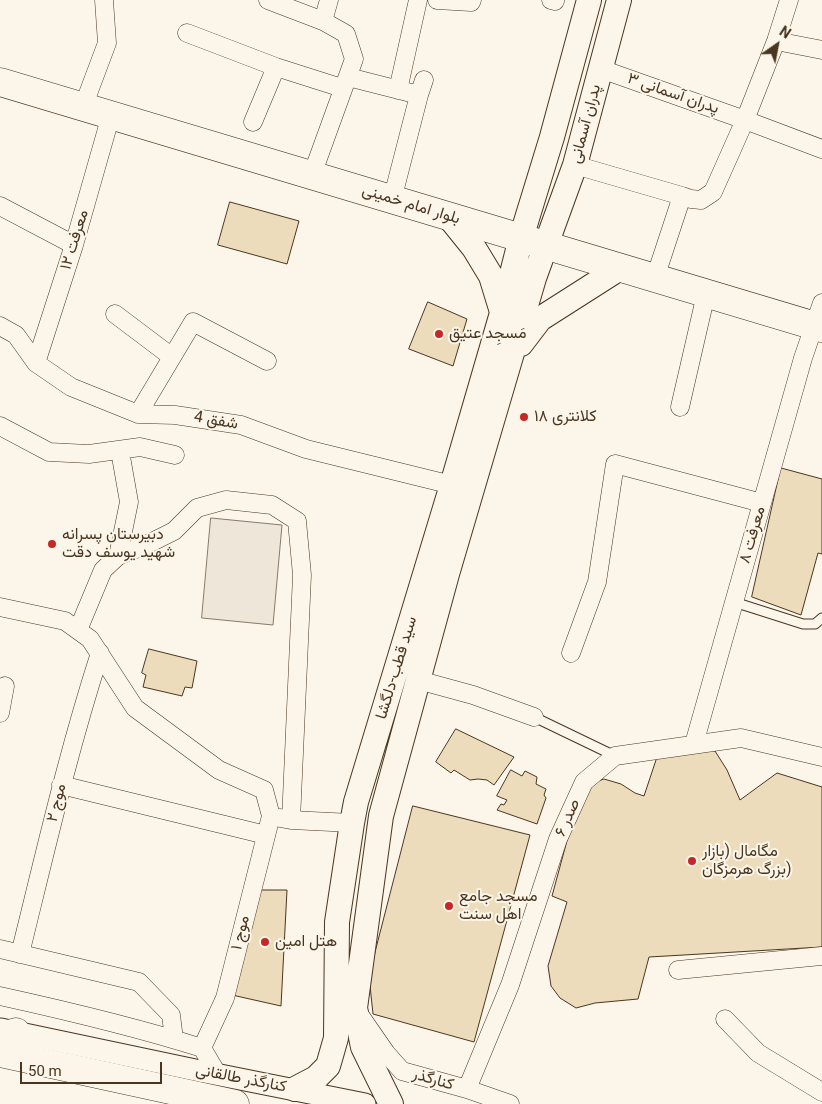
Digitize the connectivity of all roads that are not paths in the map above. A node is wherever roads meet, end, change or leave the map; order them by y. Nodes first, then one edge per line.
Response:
1 (104, 0) edge
2 (268, 0) edge
3 (329, 0) edge
4 (418, 0) edge
5 (437, 0) edge
6 (472, 0) edge
7 (590, 0) edge
8 (619, 0) edge
9 (789, 0) edge
10 (322, 21) junction
11 (187, 33) dead end
12 (776, 41) junction
13 (822, 50) edge
14 (276, 67) junction
15 (601, 69) junction
16 (0, 82) edge
17 (345, 82) junction
18 (398, 90) junction
19 (83, 107) junction
20 (111, 115) junction
21 (745, 120) junction
22 (253, 122) dead end
23 (822, 149) edge
24 (575, 165) junction
25 (312, 175) junction
26 (682, 196) junction
27 (392, 200) junction
28 (0, 206) edge
29 (449, 217) junction
30 (533, 242) junction
31 (74, 245) junction
32 (620, 268) junction
33 (655, 278) junction
34 (706, 294) junction
35 (502, 313) junction
36 (115, 314) dead end
37 (819, 319) edge
38 (0, 326) edge
39 (513, 355) junction
40 (172, 357) junction
41 (267, 361) dead end
42 (36, 363) junction
43 (680, 407) dead end
44 (138, 414) junction
45 (0, 426) edge
46 (120, 451) junction
47 (175, 455) dead end
48 (452, 486) junction
49 (762, 503) junction
50 (118, 556) junction
51 (438, 571) junction
52 (734, 602) junction
53 (0, 607) edge
54 (822, 618) edge
55 (78, 630) junction
56 (100, 653) junction
57 (571, 653) dead end
58 (418, 680) junction
59 (5, 686) dead end
60 (0, 713) edge
61 (534, 717) joint
62 (694, 744) junction
63 (615, 756) junction
64 (822, 756) edge
65 (61, 786) junction
66 (271, 816) junction
67 (291, 820) junction
68 (352, 823) junction
69 (266, 835) junction
70 (0, 949) edge
71 (20, 954) junction
72 (822, 956) edge
73 (678, 970) dead end
74 (0, 996) edge
75 (355, 1008) junction
76 (725, 1019) dead end
77 (4, 1037) edge
78 (174, 1039) junction
79 (202, 1048) junction
80 (295, 1089) junction
81 (467, 1090) junction
82 (822, 1092) edge
83 (226, 1096) edge
84 (365, 1104) edge
85 (391, 1104) edge
86 (510, 1104) edge

1 - 19 street
2 - 10 street
3 - 10 street
4 - 18 street
5 - 6 street
7 - 30 main road, پدران آسمانی
8 - 15 main road, پدران آسمانی
9 - 12 street
10 - 17 street
11 - 14 street
12 - 13 street
12 - 21 street
14 - 17 street
14 - 22 street
15 - 21 street, پدران آسمانی ۳
15 - 24 main road, پدران آسمانی
16 - 19 main road, بلوار امام خمینی
17 - 18 street
17 - 25 street
18 - 27 street
19 - 20 main road, بلوار امام خمینی
20 - 25 main road, بلوار امام خمینی
20 - 31 street, معرفت ۱۲
21 - 23 street, پدران آسمانی ۳
21 - 26 street
24 - 26 street
24 - 30 main road, پدران آسمانی
25 - 27 main road, بلوار امام خمینی
26 - 33 street
27 - 29 main road, بلوار امام خمینی
28 - 31 street
29 - 30 main road, بلوار امام خمینی
29 - 35 main road
30 - 32 main road, بلوار امام خمینی
30 - 35 main road, سید قطب-دلگشا
30 - 39 main road, سید قطب-دلگشا
31 - 42 street, معرفت ۱۲
32 - 33 main road, بلوار امام خمینی
32 - 39 main road
33 - 34 main road, بلوار امام خمینی
34 - 37 main road, بلوار امام خمینی
34 - 43 street
35 - 48 main road, سید قطب-دلگشا
36 - 40 street
37 - 49 street, معرفت ۸
38 - 42 street, شفق 4
39 - 51 main road, سید قطب-دلگشا
40 - 41 street
40 - 44 street
42 - 44 street, شفق 4
44 - 48 street, شفق 4
45 - 46 street
46 - 47 street
46 - 50 street
48 - 51 main road, سید قطب-دلگشا
49 - 52 street, معرفت ۸
49 - 57 street
50 - 55 street
50 - 67 street
51 - 58 main road, سید قطب-دلگشا
51 - 68 main road, سید قطب-دلگشا
52 - 54 lane
52 - 62 street, معرفت ۸
53 - 55 street
55 - 56 street
56 - 65 street, موج ۲
56 - 66 street
58 - 61 street
58 - 75 main road, سید قطب-دلگشا
59 - 60 street
61 - 63 lane
62 - 63 street
62 - 64 street
63 - 81 street, صدر ۶
65 - 69 street
65 - 71 street, موج ۲
66 - 67 street
66 - 69 street, موج ۱
67 - 68 street
68 - 80 main road, سید قطب-دلگشا
69 - 79 street, موج ۱
70 - 71 street
71 - 78 street
72 - 73 street
74 - 78 street
75 - 81 street, کنارگذر
75 - 85 main road, سید قطب-دلگشا
76 - 82 street
77 - 83 main road
78 - 79 street
79 - 83 street
80 - 83 street, کنارگذر طالقانی
80 - 84 street, کنارگذر طالقانی
81 - 86 street, کنارگذر

